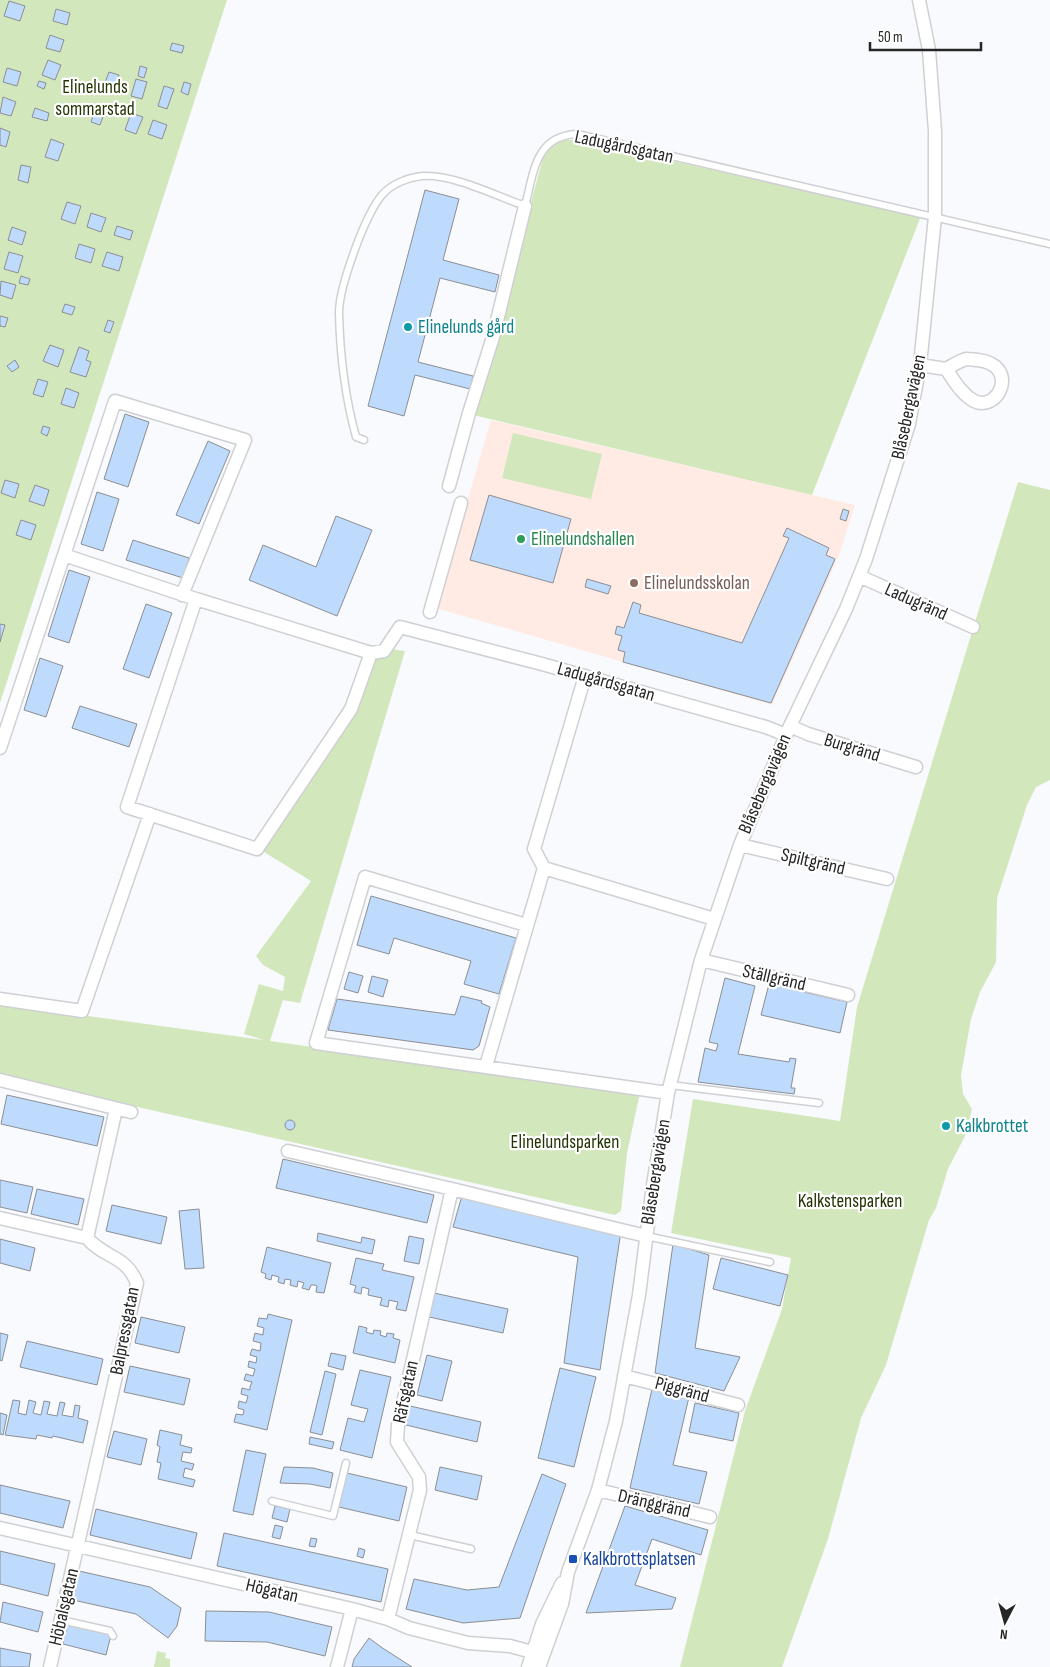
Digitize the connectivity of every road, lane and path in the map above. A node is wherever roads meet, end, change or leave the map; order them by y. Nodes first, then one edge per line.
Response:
1 (919, 0) edge
2 (525, 206) junction
3 (935, 217) junction
4 (1050, 244) edge
5 (920, 366) junction
6 (946, 369) dead end
7 (364, 440) dead end
8 (449, 486) dead end
9 (461, 503) dead end
10 (64, 555) junction
11 (859, 576) junction
12 (182, 595) junction
13 (196, 599) junction
14 (430, 612) dead end
15 (973, 627) dead end
16 (371, 653) junction
17 (585, 676) junction
18 (788, 730) junction
19 (0, 748) edge
20 (916, 767) dead end
21 (150, 814) junction
22 (740, 844) junction
23 (544, 868) junction
24 (886, 879) dead end
25 (714, 919) junction
26 (526, 925) junction
27 (700, 960) junction
28 (848, 996) dead end
29 (0, 999) edge
30 (486, 1066) junction
31 (0, 1080) edge
32 (669, 1089) junction
33 (820, 1103) dead end
34 (116, 1109) junction
35 (131, 1112) dead end
36 (288, 1151) dead end
37 (452, 1189) junction
38 (0, 1218) edge
39 (646, 1236) junction
40 (87, 1238) junction
41 (770, 1262) dead end
42 (624, 1376) junction
43 (738, 1405) dead end
44 (346, 1463) dead end
45 (598, 1490) junction
46 (272, 1501) dead end
47 (710, 1517) dead end
48 (0, 1528) edge
49 (410, 1535) junction
50 (78, 1546) junction
51 (471, 1549) dead end
52 (352, 1609) junction
53 (388, 1619) junction
54 (61, 1620) junction
55 (113, 1636) dead end
56 (538, 1658) edge
57 (50, 1667) edge
58 (337, 1667) edge
59 (528, 1667) edge

1 - 3 street, Blåsebergavägen
2 - 3 lane, Ladugårdsgatan
2 - 7 lane
2 - 8 street, Ladugårdsgatan
3 - 4 lane, Ladugårdsgatan
3 - 5 street, Blåsebergavägen
5 - 6 street
5 - 11 street, Blåsebergavägen
9 - 14 street
10 - 12 street
10 - 12 street
10 - 19 street
11 - 15 street, Ladugränd
11 - 18 street, Blåsebergavägen
12 - 13 street
13 - 16 street
13 - 21 street
16 - 17 street, Ladugårdsgatan
16 - 21 street
17 - 18 street, Ladugårdsgatan
17 - 23 street
18 - 20 street, Burgränd
18 - 22 street, Blåsebergavägen
21 - 29 street
22 - 24 street, Spiltgränd
22 - 25 street, Blåsebergavägen
23 - 25 street
23 - 26 street
25 - 27 street, Blåsebergavägen
26 - 30 street
26 - 30 street
27 - 28 street, Ställgränd
27 - 32 street, Blåsebergavägen
30 - 32 street
31 - 34 street
32 - 33 lane
32 - 39 street, Blåsebergavägen
34 - 35 street
34 - 40 street
36 - 37 street
37 - 39 street
37 - 49 street, Räfsgatan
38 - 40 street
39 - 41 lane
39 - 42 street, Blåsebergavägen
40 - 50 street, Balpressgatan
42 - 43 street, Piggränd
42 - 45 street, Blåsebergavägen
44 - 46 lane
45 - 47 street, Dränggränd
45 - 56 street, Blåsebergavägen
48 - 50 street, Högatan
49 - 51 lane
49 - 53 street, Räfsgatan
50 - 52 street, Högatan
50 - 54 street, Höbalsgatan
52 - 53 street, Högatan
52 - 58 street
53 - 56 street, Högatan
54 - 55 lane
54 - 57 street, Höbalsgatan
56 - 59 street, Blåsebergavägen

